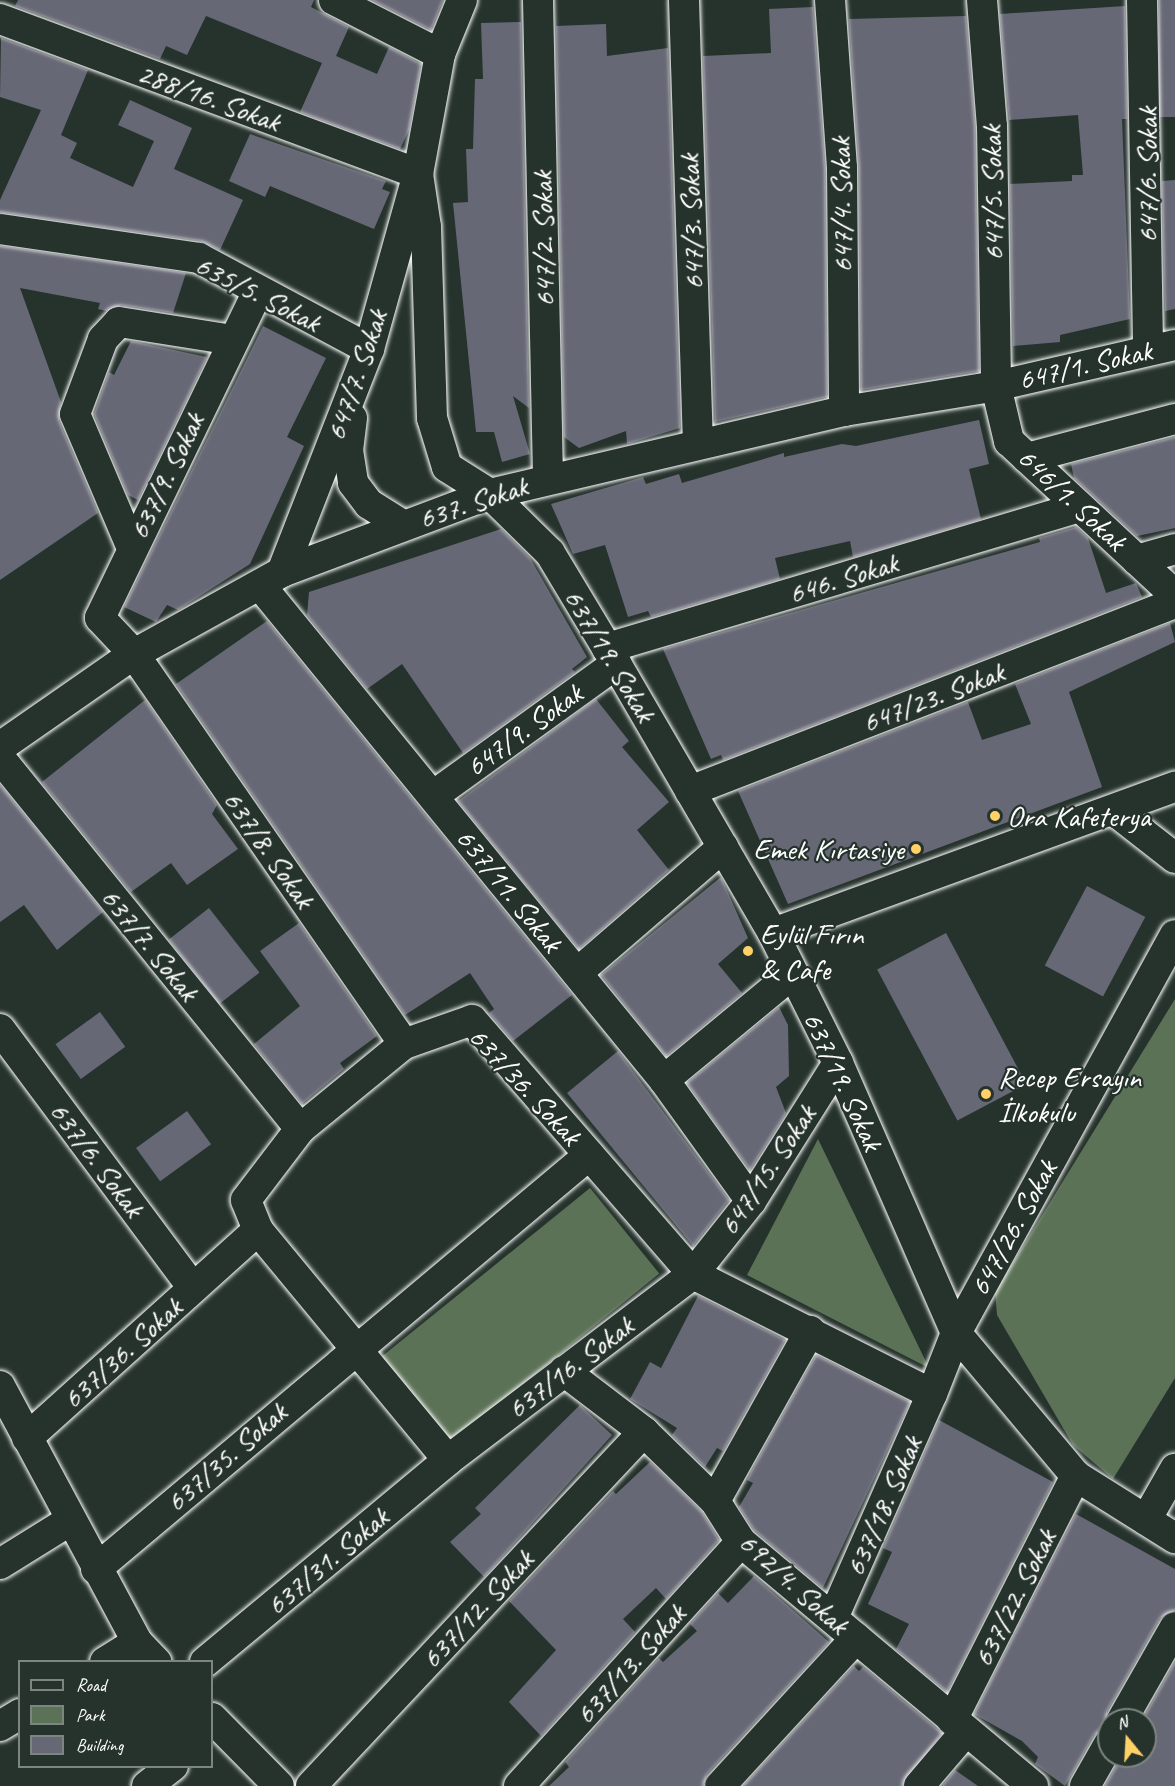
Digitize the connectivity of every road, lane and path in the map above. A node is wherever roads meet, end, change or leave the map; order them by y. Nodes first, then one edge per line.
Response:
1 (334, 0) edge
2 (462, 0) edge
3 (538, 0) edge
4 (684, 0) edge
5 (830, 0) edge
6 (982, 0) edge
7 (1142, 0) edge
8 (0, 19) edge
9 (440, 54) junction
10 (418, 174) junction
11 (0, 229) edge
12 (258, 291) junction
13 (233, 340) junction
14 (1161, 348) edge
15 (369, 349) junction
16 (358, 377) junction
17 (996, 386) junction
18 (844, 411) junction
19 (1175, 419) edge
20 (698, 444) junction
21 (1027, 458) junction
22 (548, 479) junction
23 (490, 494) junction
24 (1078, 508) junction
25 (402, 525) junction
26 (131, 546) junction
27 (1175, 549) edge
28 (1137, 560) junction
29 (271, 578) junction
30 (1175, 595) edge
31 (1175, 603) edge
32 (134, 654) junction
33 (611, 656) junction
34 (0, 747) edge
35 (0, 758) edge
36 (1175, 787) edge
37 (690, 791) junction
38 (433, 796) junction
39 (1116, 812) junction
40 (723, 847) junction
41 (1175, 858) edge
42 (773, 933) junction
43 (1175, 934) edge
44 (577, 974) junction
45 (792, 974) junction
46 (0, 1029) edge
47 (404, 1044) junction
48 (838, 1063) junction
49 (664, 1080) junction
50 (300, 1129) junction
51 (589, 1155) junction
52 (751, 1201) junction
53 (258, 1230) junction
54 (693, 1274) junction
55 (193, 1288) junction
56 (810, 1331) junction
57 (956, 1333) junction
58 (357, 1345) junction
59 (564, 1371) junction
60 (1, 1392) edge
61 (932, 1394) junction
62 (644, 1432) junction
63 (27, 1438) junction
64 (448, 1460) junction
65 (1175, 1469) edge
66 (1076, 1476) junction
67 (715, 1501) junction
68 (1146, 1520) junction
69 (69, 1521) junction
70 (1175, 1538) edge
71 (741, 1542) junction
72 (0, 1564) edge
73 (96, 1569) junction
74 (833, 1618) junction
75 (1175, 1627) edge
76 (856, 1638) junction
77 (147, 1652) edge
78 (113, 1660) edge
79 (207, 1660) edge
80 (1129, 1708) edge
81 (18, 1715) edge
82 (959, 1725) junction
83 (0, 1726) edge
84 (215, 1728) edge
85 (1097, 1765) edge
86 (172, 1768) edge
87 (1020, 1782) edge
88 (147, 1786) edge
89 (279, 1786) edge
90 (310, 1786) edge
91 (519, 1786) edge
92 (720, 1786) edge
93 (920, 1786) edge
94 (1085, 1786) edge

1 - 9 street
2 - 9 street, 647/7. Sokak
3 - 22 street, 647/2. Sokak
4 - 20 street, 647/3. Sokak
5 - 18 street, 647/4. Sokak
6 - 17 street, 647/5. Sokak
7 - 14 street, 647/6. Sokak
8 - 10 street, 288/16. Sokak
9 - 10 street, 647/7. Sokak
10 - 15 street, 647/7. Sokak
10 - 23 street, 647/7. Sokak
11 - 12 street, 635/5. Sokak
12 - 13 street, 637/9. Sokak
12 - 15 street, 635/5. Sokak
13 - 26 street, 637/9. Sokak
13 - 26 street
14 - 17 street, 647/1. Sokak
15 - 16 street, 647/7. Sokak
16 - 25 street
16 - 29 street, 647/7. Sokak
17 - 18 street, 637. Sokak
17 - 21 street, 646/1. Sokak
18 - 20 street, 637. Sokak
19 - 21 street
20 - 22 street, 637. Sokak
21 - 24 street, 646/1. Sokak
22 - 23 street, 637. Sokak
23 - 25 street, 637. Sokak
23 - 33 street, 637/19. Sokak
24 - 28 street, 646/1. Sokak
24 - 33 street, 646. Sokak
25 - 29 street, 637. Sokak
26 - 32 street, 637/9. Sokak
27 - 28 street
28 - 30 street, 646/1. Sokak
29 - 32 street, 637. Sokak
29 - 38 street, 637/11. Sokak
31 - 37 street, 647/23. Sokak
32 - 34 street, 637. Sokak
32 - 47 street, 637/8. Sokak
33 - 37 street, 637/19. Sokak
33 - 38 street, 647/9. Sokak
35 - 50 street, 637/7. Sokak
36 - 39 street
37 - 40 street, 637/19. Sokak
38 - 44 street, 637/11. Sokak
39 - 41 street
39 - 42 street
40 - 42 street, 637/19. Sokak
40 - 44 street
42 - 45 street, 637/19. Sokak
43 - 57 street, 647/26. Sokak
44 - 49 street, 637/11. Sokak
45 - 48 street, 637/19. Sokak
45 - 49 street
46 - 55 street, 637/6. Sokak
47 - 50 street, 637/36. Sokak
47 - 51 street, 637/36. Sokak
48 - 52 street, 647/15. Sokak
48 - 57 street, 637/19. Sokak
49 - 52 street, 637/11. Sokak
50 - 53 street, 637/36. Sokak
51 - 54 street, 637/36. Sokak
51 - 58 street, 637/35. Sokak
52 - 54 street, 647/15. Sokak
53 - 55 street, 637/36. Sokak
53 - 58 street
54 - 56 street
54 - 59 street, 637/16. Sokak
55 - 63 street, 637/36. Sokak
56 - 61 street
56 - 67 street
57 - 61 street, 647/26. Sokak
57 - 66 street, 637/19. Sokak
58 - 64 street
58 - 73 street, 637/35. Sokak
59 - 62 street, 692/4. Sokak
59 - 64 street, 637/16. Sokak
60 - 63 street
61 - 74 street, 637/18. Sokak
62 - 67 street, 692/4. Sokak
62 - 90 street, 637/12. Sokak
63 - 69 street
64 - 79 street, 637/31. Sokak
65 - 68 street
66 - 68 street, 637/19. Sokak
66 - 82 street, 637/22. Sokak
67 - 71 street, 692/4. Sokak
68 - 70 street, 637/19. Sokak
69 - 72 street
69 - 73 street
71 - 74 street, 692/4. Sokak
71 - 91 street, 637/13. Sokak
73 - 77 street
74 - 76 street, 692/4. Sokak
75 - 80 street
76 - 82 street, 692/4. Sokak
76 - 92 street
77 - 78 street
81 - 83 street
82 - 87 street, 692/4. Sokak
82 - 93 street, 637/22. Sokak
84 - 89 street
85 - 94 street
86 - 88 street

